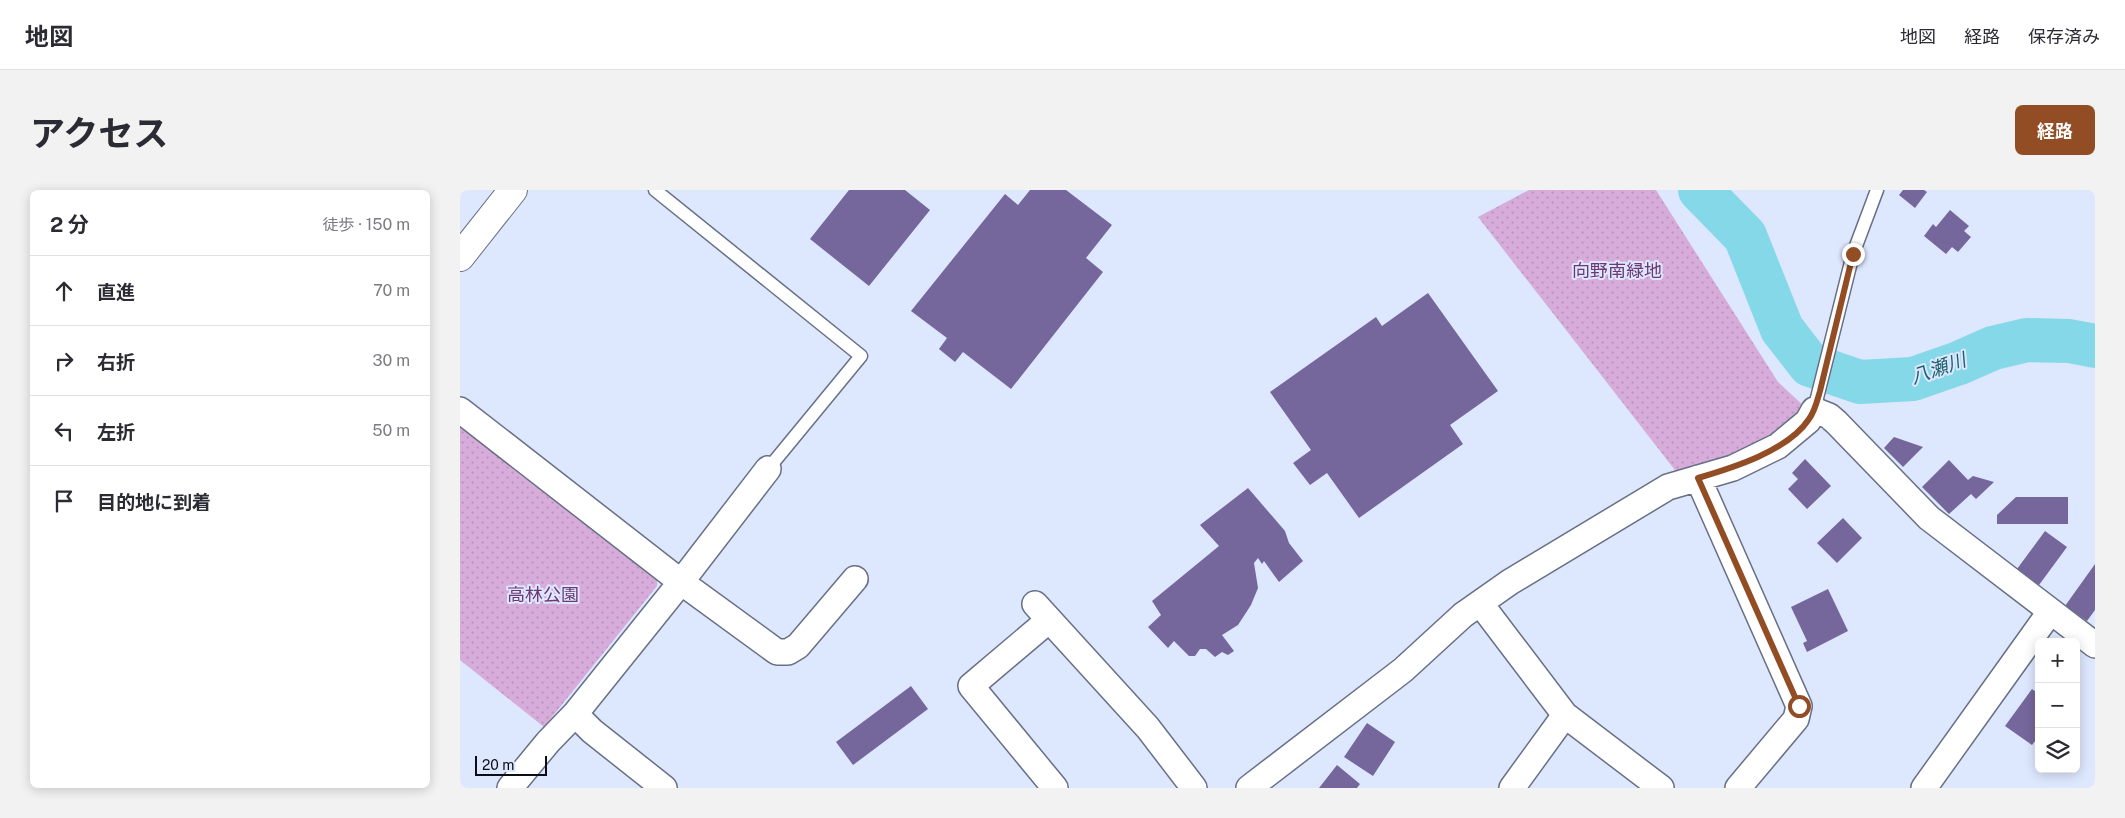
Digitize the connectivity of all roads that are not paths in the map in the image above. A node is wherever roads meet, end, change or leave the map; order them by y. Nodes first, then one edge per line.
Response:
1 (513, 190) edge
2 (655, 190) edge
3 (1877, 190) edge
4 (460, 257) edge
5 (1817, 400) junction
6 (460, 410) edge
7 (768, 469) joint
8 (1698, 478) junction
9 (855, 579) dead end
10 (681, 582) junction
11 (1480, 603) junction
12 (2050, 612) junction
13 (2095, 645) edge
14 (575, 714) junction
15 (1565, 715) junction
16 (510, 788) edge
17 (664, 788) edge
18 (1055, 788) edge
19 (1194, 788) edge
20 (1249, 788) edge
21 (1512, 788) edge
22 (1661, 788) edge
23 (1738, 788) edge
24 (1924, 788) edge

1 - 4 street
2 - 7 lane
3 - 5 lane
5 - 8 street
5 - 12 street
6 - 10 street
7 - 10 street
8 - 11 street
8 - 23 street
9 - 10 street
10 - 14 street
11 - 15 street
11 - 20 street
12 - 13 street
12 - 24 street
14 - 16 street
14 - 17 street
15 - 21 street
15 - 22 street
18 - 19 street

